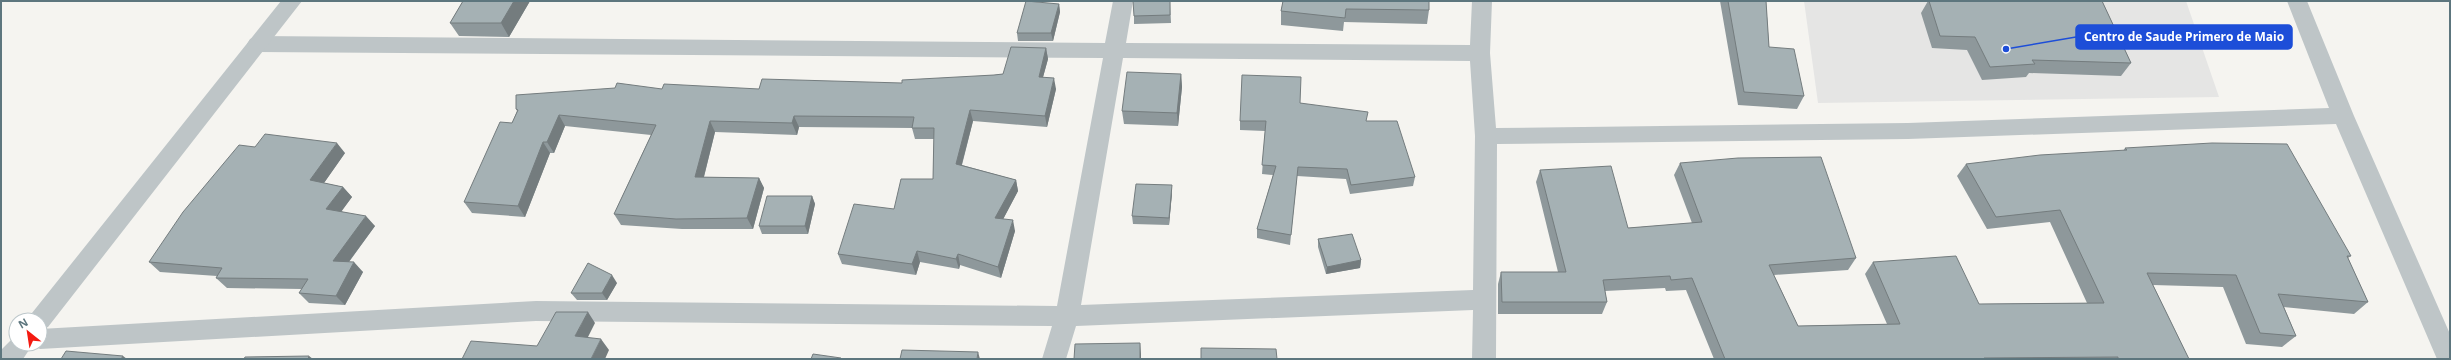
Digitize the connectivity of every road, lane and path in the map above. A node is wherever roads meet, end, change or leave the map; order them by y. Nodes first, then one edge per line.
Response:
1 (292, 1) edge
2 (1123, 1) edge
3 (1482, 1) edge
4 (2297, 1) edge
5 (257, 44) junction
6 (1114, 51) junction
7 (1480, 53) junction
8 (2343, 116) junction
9 (1486, 136) junction
10 (1484, 300) junction
11 (46, 312) edge
12 (1067, 316) junction
13 (48, 339) edge
14 (1054, 359) edge
15 (1484, 359) edge
16 (2449, 359) edge

1 - 5 street
2 - 6 street
3 - 7 street
4 - 8 street
5 - 6 street
5 - 11 street
6 - 7 street
6 - 12 street
7 - 9 street
8 - 9 street
8 - 16 street
9 - 10 street
10 - 12 street
10 - 15 street
12 - 13 street
12 - 14 street

